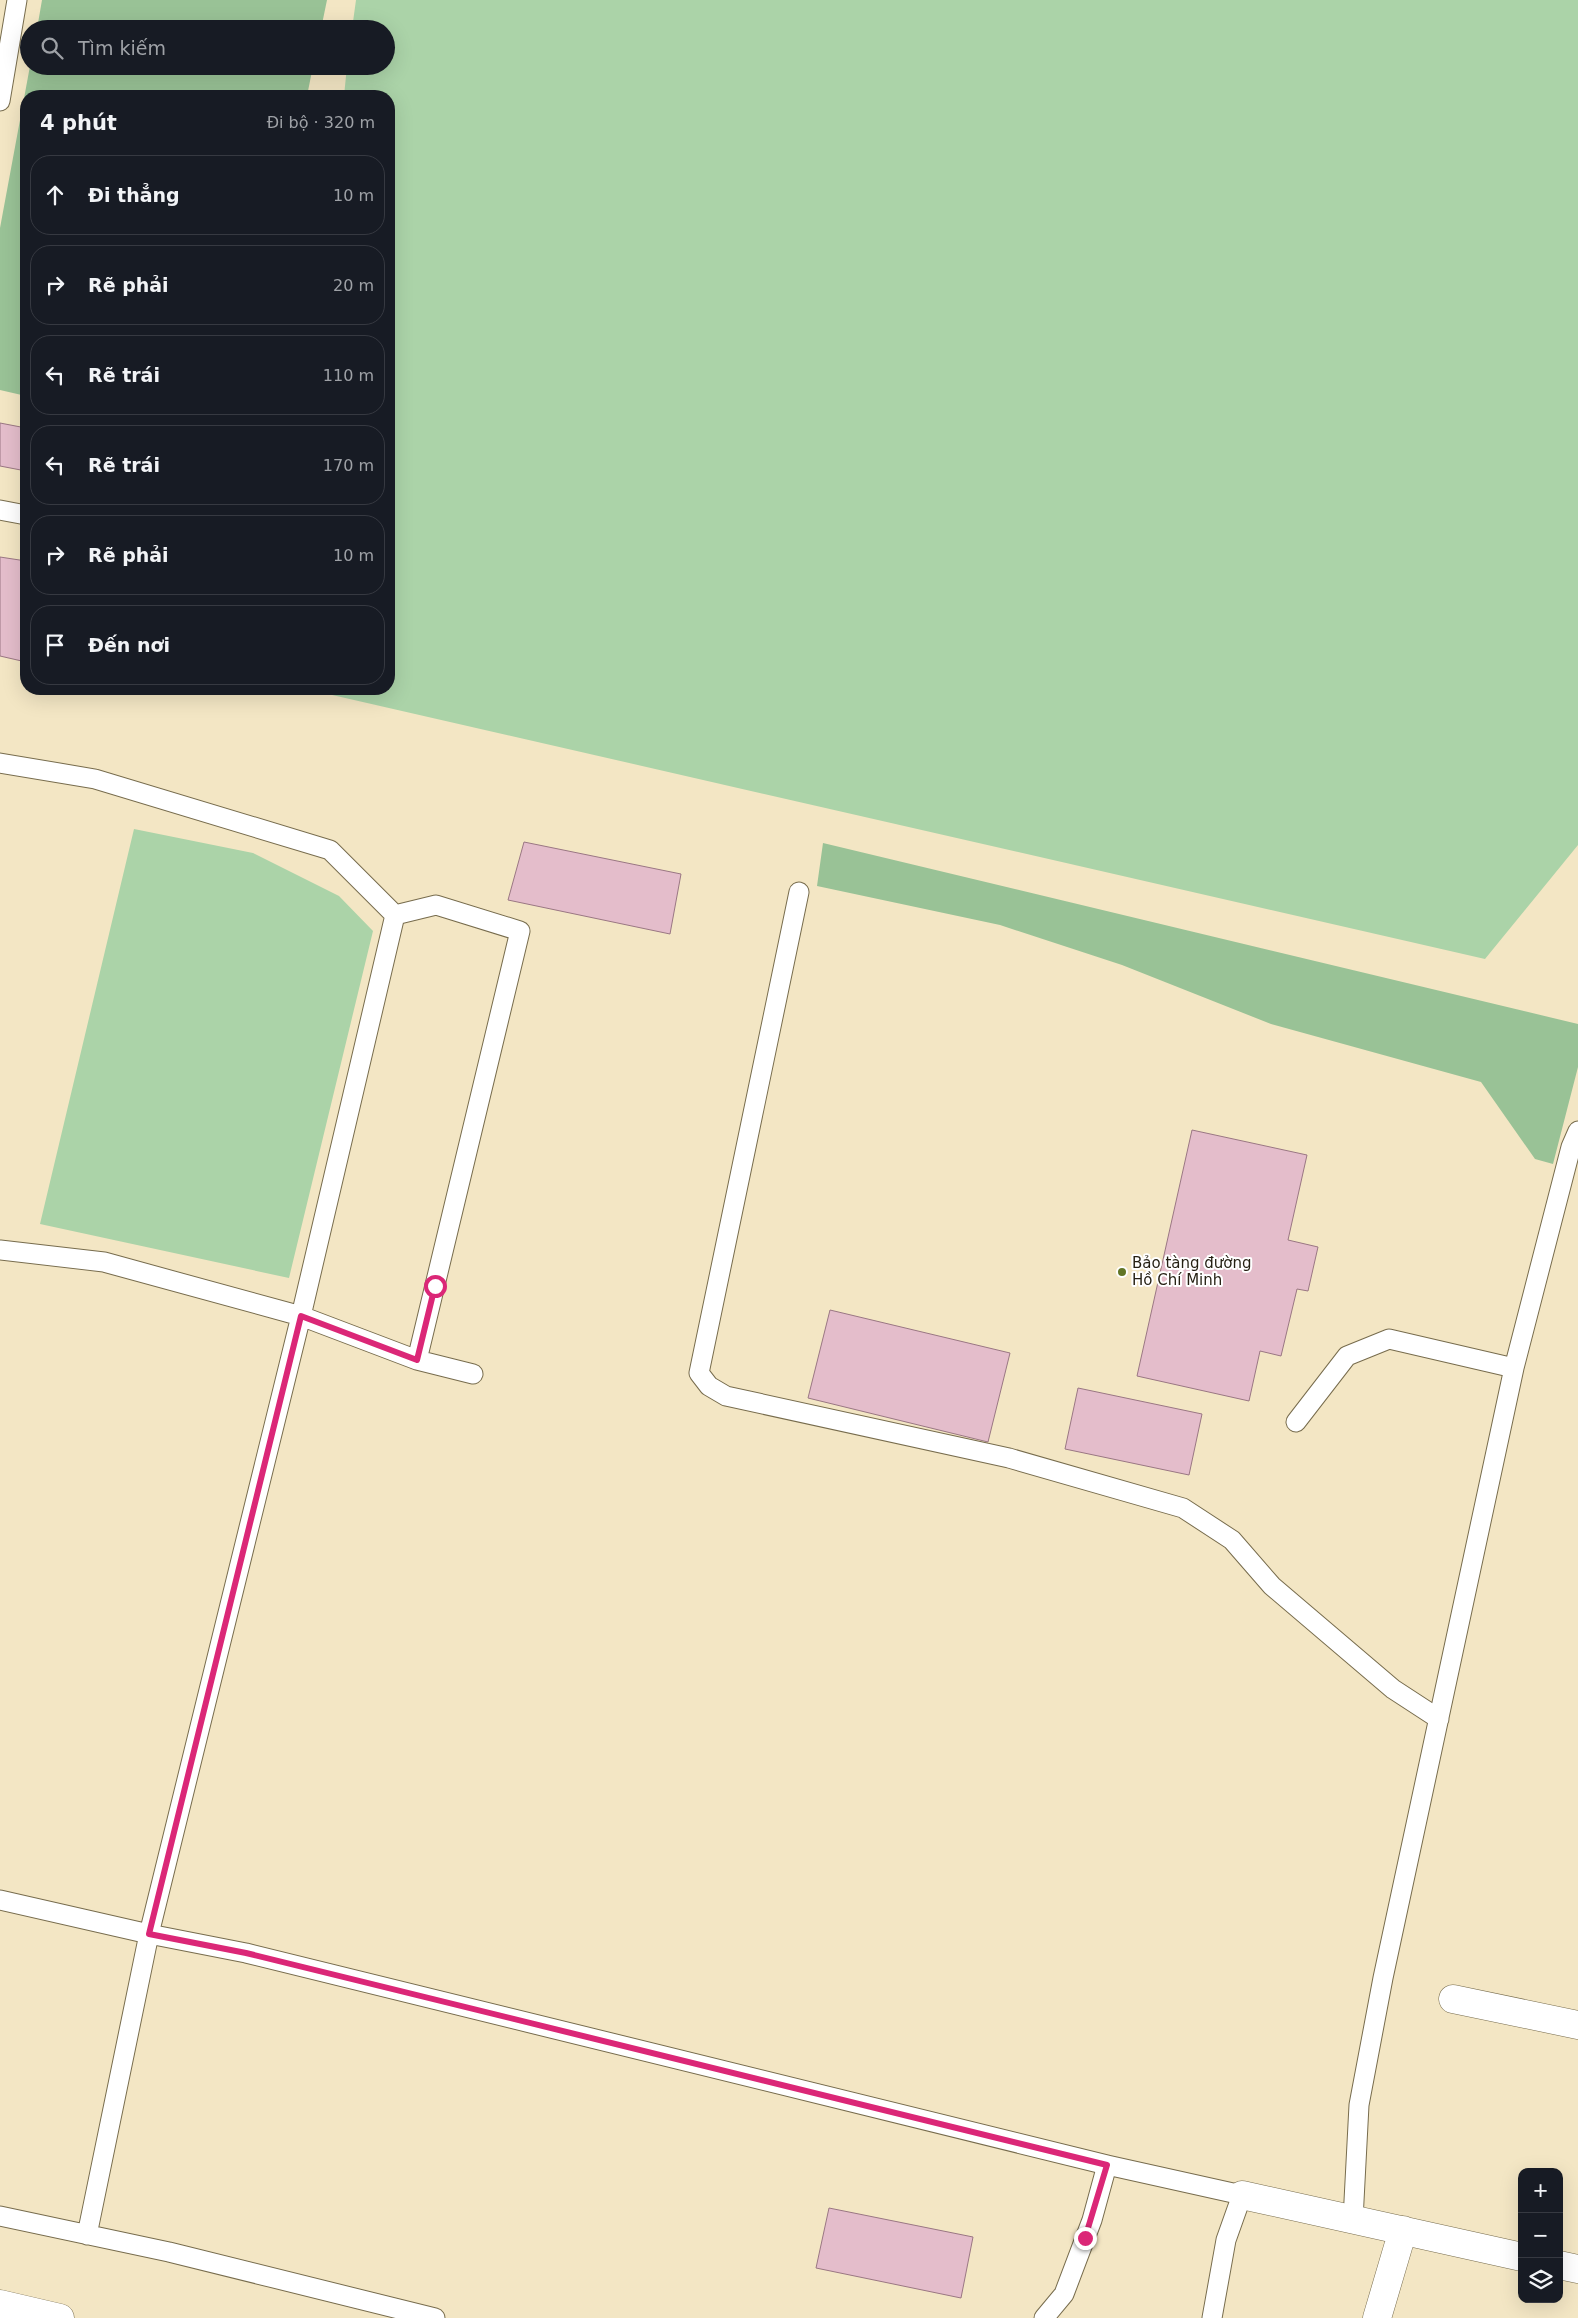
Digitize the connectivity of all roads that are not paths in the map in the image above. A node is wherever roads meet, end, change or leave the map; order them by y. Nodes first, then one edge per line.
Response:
1 (18, 0) edge
2 (0, 101) edge
3 (0, 510) edge
4 (20, 514) edge
5 (0, 763) edge
6 (799, 892) dead end
7 (395, 915) junction
8 (1578, 1131) edge
9 (0, 1250) edge
10 (301, 1316) junction
11 (417, 1360) junction
12 (1514, 1368) junction
13 (473, 1374) dead end
14 (1296, 1422) dead end
15 (1439, 1720) junction
16 (0, 1900) edge
17 (149, 1934) junction
18 (1452, 1999) dead end
19 (1578, 2025) edge
20 (1107, 2165) junction
21 (1242, 2195) junction
22 (0, 2216) edge
23 (1353, 2220) junction
24 (1403, 2230) junction
25 (87, 2235) junction
26 (1518, 2256) edge
27 (1563, 2266) edge
28 (1578, 2269) edge
29 (0, 2304) edge
30 (54, 2317) edge
31 (435, 2318) edge
32 (1044, 2318) edge
33 (1212, 2318) edge
34 (1377, 2318) edge

1 - 2 lane
3 - 4 lane
5 - 7 lane
6 - 15 lane
7 - 10 lane
7 - 11 lane
8 - 12 lane
9 - 10 lane
10 - 11 lane
10 - 17 lane
11 - 13 lane
12 - 14 lane
12 - 15 lane
15 - 23 lane
16 - 17 lane
17 - 20 lane
17 - 25 lane
18 - 19 street
20 - 21 lane
20 - 32 lane
21 - 23 street
21 - 33 lane
22 - 25 lane
23 - 24 street
24 - 26 street
24 - 34 street
25 - 31 lane
27 - 28 street
29 - 30 street

